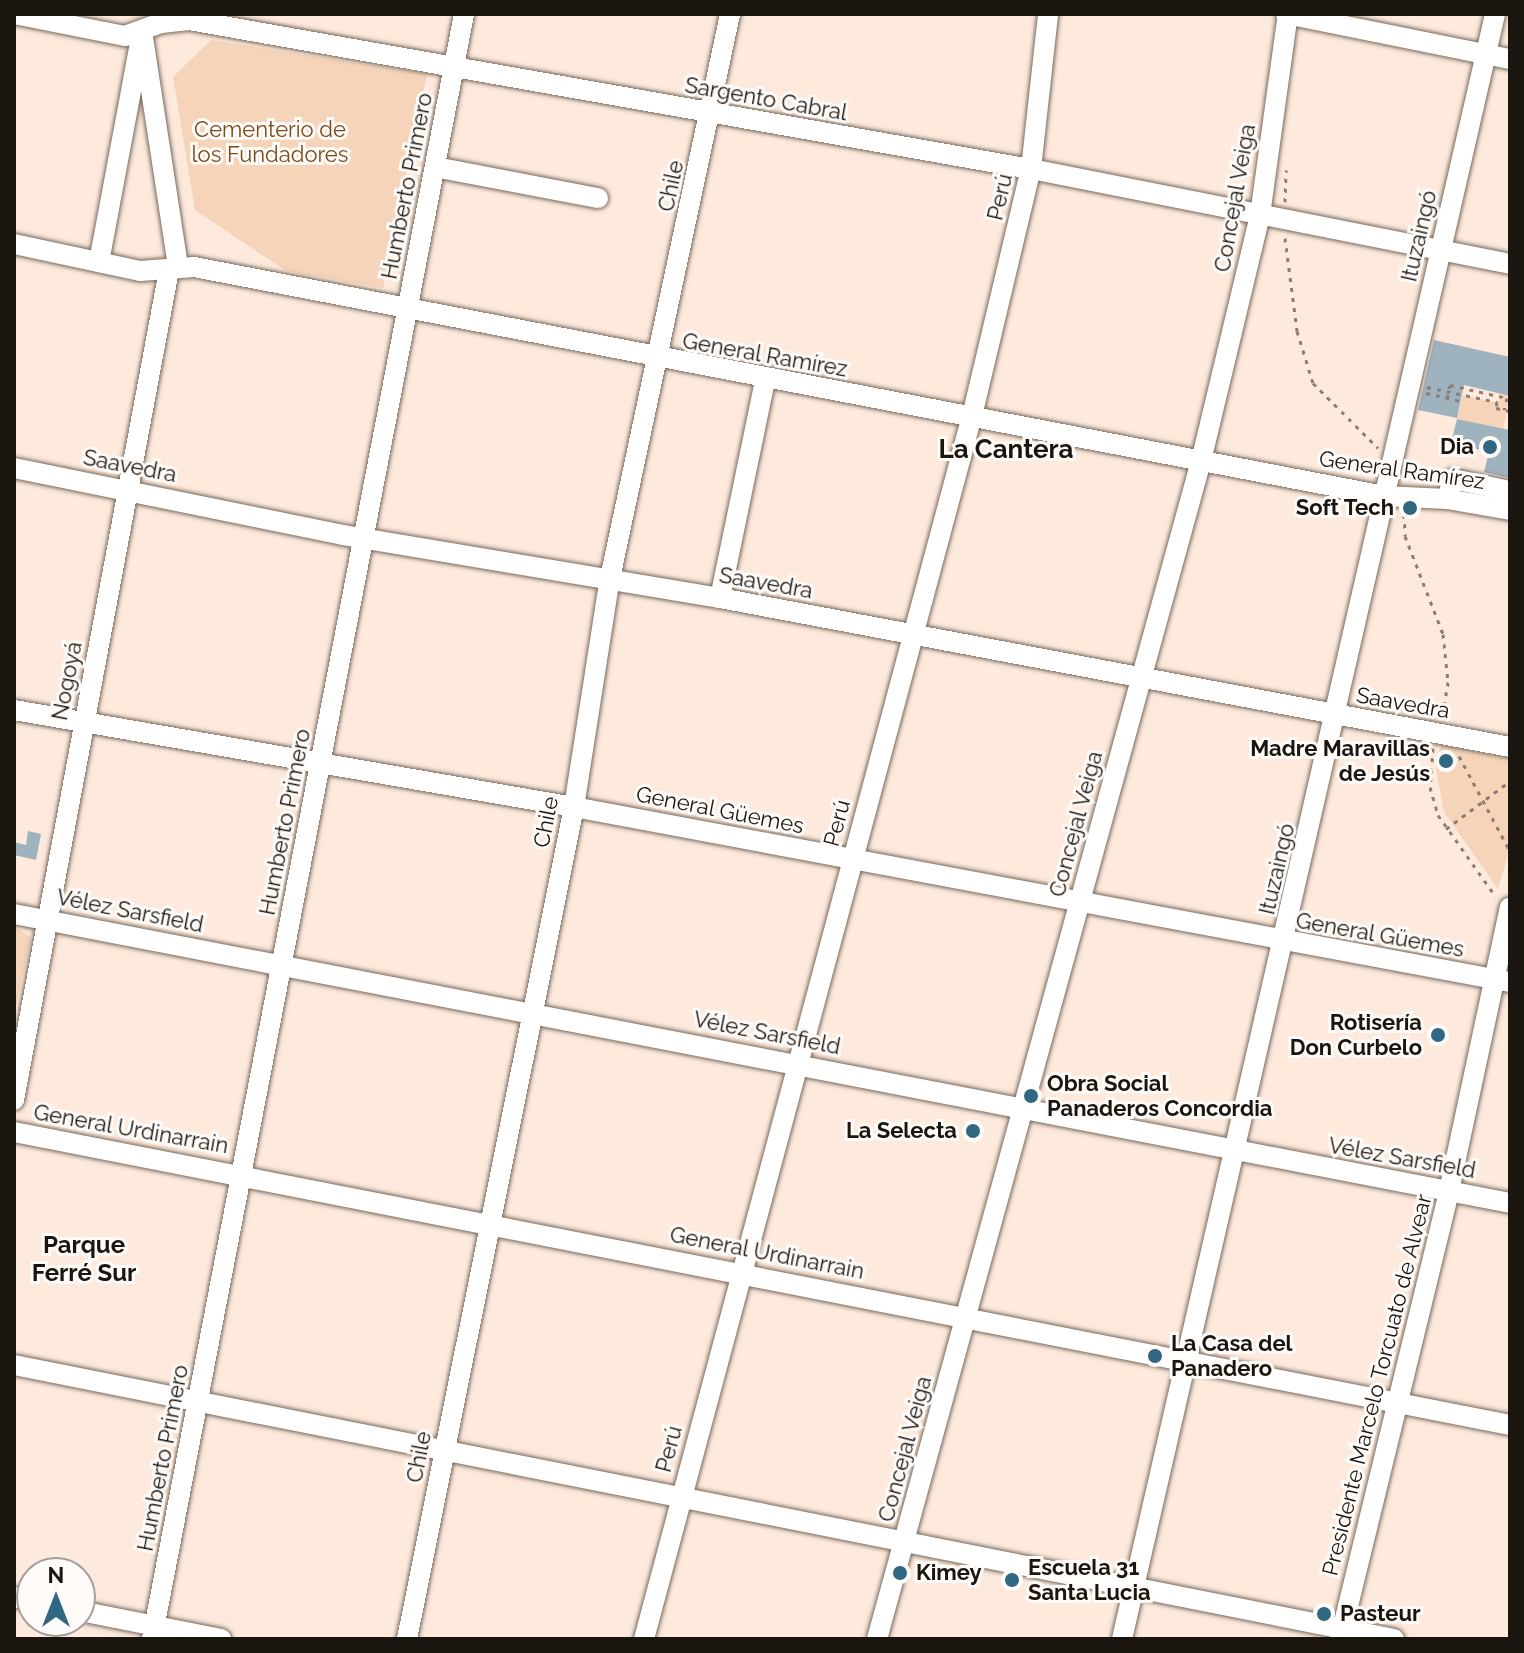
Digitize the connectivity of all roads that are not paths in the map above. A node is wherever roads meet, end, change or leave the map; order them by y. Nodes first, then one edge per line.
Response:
1 (14, 14) edge
2 (464, 14) edge
3 (730, 14) edge
4 (1048, 14) edge
5 (1287, 14) edge
6 (1495, 14) edge
7 (142, 31) junction
8 (1486, 55) junction
9 (1510, 59) edge
10 (454, 67) junction
11 (711, 114) junction
12 (435, 167) junction
13 (1031, 169) junction
14 (598, 198) dead end
15 (1260, 215) junction
16 (14, 244) edge
17 (1440, 251) junction
18 (99, 262) junction
19 (1510, 264) edge
20 (174, 269) junction
21 (407, 311) junction
22 (658, 359) junction
23 (765, 380) junction
24 (972, 416) junction
25 (1201, 461) junction
26 (14, 468) edge
27 (128, 490) junction
28 (1510, 491) edge
29 (1393, 496) junction
30 (1447, 499) junction
31 (1510, 510) edge
32 (365, 538) junction
33 (609, 583) junction
34 (720, 598) junction
35 (912, 633) junction
36 (1140, 677) junction
37 (14, 710) edge
38 (1337, 715) junction
39 (84, 722) junction
40 (1510, 747) edge
41 (319, 767) junction
42 (574, 807) junction
43 (852, 859) junction
44 (1080, 902) junction
45 (1509, 911) edge
46 (14, 914) edge
47 (48, 920) junction
48 (1285, 942) junction
49 (282, 964) junction
50 (1502, 981) edge
51 (533, 1012) junction
52 (799, 1063) junction
53 (14, 1100) edge
54 (1022, 1111) junction
55 (14, 1132) edge
56 (1235, 1152) junction
57 (242, 1173) junction
58 (1449, 1191) junction
59 (1510, 1203) edge
60 (490, 1223) junction
61 (741, 1272) junction
62 (966, 1317) junction
63 (1188, 1363) junction
64 (14, 1365) edge
65 (198, 1401) junction
66 (1399, 1403) junction
67 (1510, 1425) edge
68 (445, 1448) junction
69 (682, 1496) junction
70 (906, 1541) junction
71 (1135, 1587) junction
72 (96, 1616) edge
73 (153, 1632) edge
74 (1341, 1634) edge
75 (221, 1639) edge
76 (407, 1639) edge
77 (644, 1639) edge
78 (877, 1639) edge
79 (1122, 1639) edge
80 (1394, 1639) edge

1 - 7 street, Sargento Cabral
2 - 10 street, Humberto Primero
3 - 11 street, Chile
4 - 13 street, Perú
5 - 8 street
5 - 15 street, Concejal Veiga
6 - 8 street, Ituzaingó
7 - 10 street, Sargento Cabral
7 - 18 street
7 - 20 street, Nogoyá
8 - 9 street
8 - 17 street, Ituzaingó
10 - 11 street, Sargento Cabral
10 - 12 street, Humberto Primero
11 - 13 street, Sargento Cabral
11 - 22 street, Chile
12 - 14 street
12 - 21 street, Humberto Primero
13 - 15 street, Sargento Cabral
13 - 24 street, Perú
15 - 17 street, Sargento Cabral
15 - 25 street, Concejal Veiga
16 - 18 street, General Ramírez
17 - 19 street, Sargento Cabral
17 - 29 street, Ituzaingó
18 - 20 street, General Ramírez
20 - 21 street, General Ramírez
20 - 27 street, Nogoyá
21 - 22 street, General Ramírez
21 - 32 street, Humberto Primero
22 - 23 street, General Ramírez
22 - 33 street, Chile
23 - 24 street, General Ramírez
23 - 34 street
24 - 25 street, General Ramírez
24 - 35 street, Perú
25 - 29 street, General Ramírez
25 - 36 street, Concejal Veiga
26 - 27 street, Saavedra
27 - 32 street, Saavedra
27 - 39 street, Nogoyá
28 - 30 street
29 - 30 street, General Ramírez
29 - 38 street, Ituzaingó
30 - 31 street, General Ramírez
32 - 33 street, Saavedra
32 - 41 street, Humberto Primero
33 - 34 street, Saavedra
33 - 42 street, Chile
34 - 35 street, Saavedra
35 - 36 street, Saavedra
35 - 43 street, Perú
36 - 38 street, Saavedra
36 - 44 street, Concejal Veiga
37 - 39 street, General Güemes
38 - 40 street, Saavedra
38 - 48 street, Ituzaingó
39 - 41 street, General Güemes
39 - 47 street, Nogoyá
41 - 42 street, General Güemes
41 - 49 street, Humberto Primero
42 - 43 street, General Güemes
42 - 51 street, Chile
43 - 44 street, General Güemes
43 - 52 street, Perú
44 - 48 street, General Güemes
44 - 54 street, Concejal Veiga
45 - 50 street, Presidente Marcelo Torcuato de Alvear
46 - 47 street, Vélez Sarsfield
47 - 49 street, Vélez Sarsfield
47 - 53 street, Nogoyá
48 - 50 street, General Güemes
48 - 56 street, Ituzaingó
49 - 51 street, Vélez Sarsfield
49 - 57 street, Humberto Primero
50 - 58 street, Presidente Marcelo Torcuato de Alvear
51 - 52 street, Vélez Sarsfield
51 - 60 street, Chile
52 - 54 street, Vélez Sarsfield
52 - 61 street, Perú
54 - 56 street, Vélez Sarsfield
54 - 62 street, Concejal Veiga
55 - 57 street, General Urdinarrain
56 - 58 street, Vélez Sarsfield
56 - 63 street, Ituzaingó
57 - 60 street, General Urdinarrain
57 - 65 street, Humberto Primero
58 - 59 street, Vélez Sarsfield
58 - 66 street, Presidente Marcelo Torcuato de Alvear
60 - 61 street, General Urdinarrain
60 - 68 street, Chile
61 - 62 street, General Urdinarrain
61 - 69 street, Perú
62 - 63 street, General Urdinarrain
62 - 70 street, Concejal Veiga
63 - 66 street, General Urdinarrain
63 - 71 street, Ituzaingó
64 - 65 street
65 - 68 street
65 - 73 street, Humberto Primero
66 - 67 street, General Urdinarrain
66 - 74 street, Presidente Marcelo Torcuato de Alvear
68 - 69 street
68 - 76 street, Chile
69 - 70 street
69 - 77 street, Perú
70 - 71 street
70 - 78 street, Concejal Veiga
71 - 74 street
71 - 79 street, Ituzaingó
72 - 73 street
73 - 75 street
74 - 80 street

